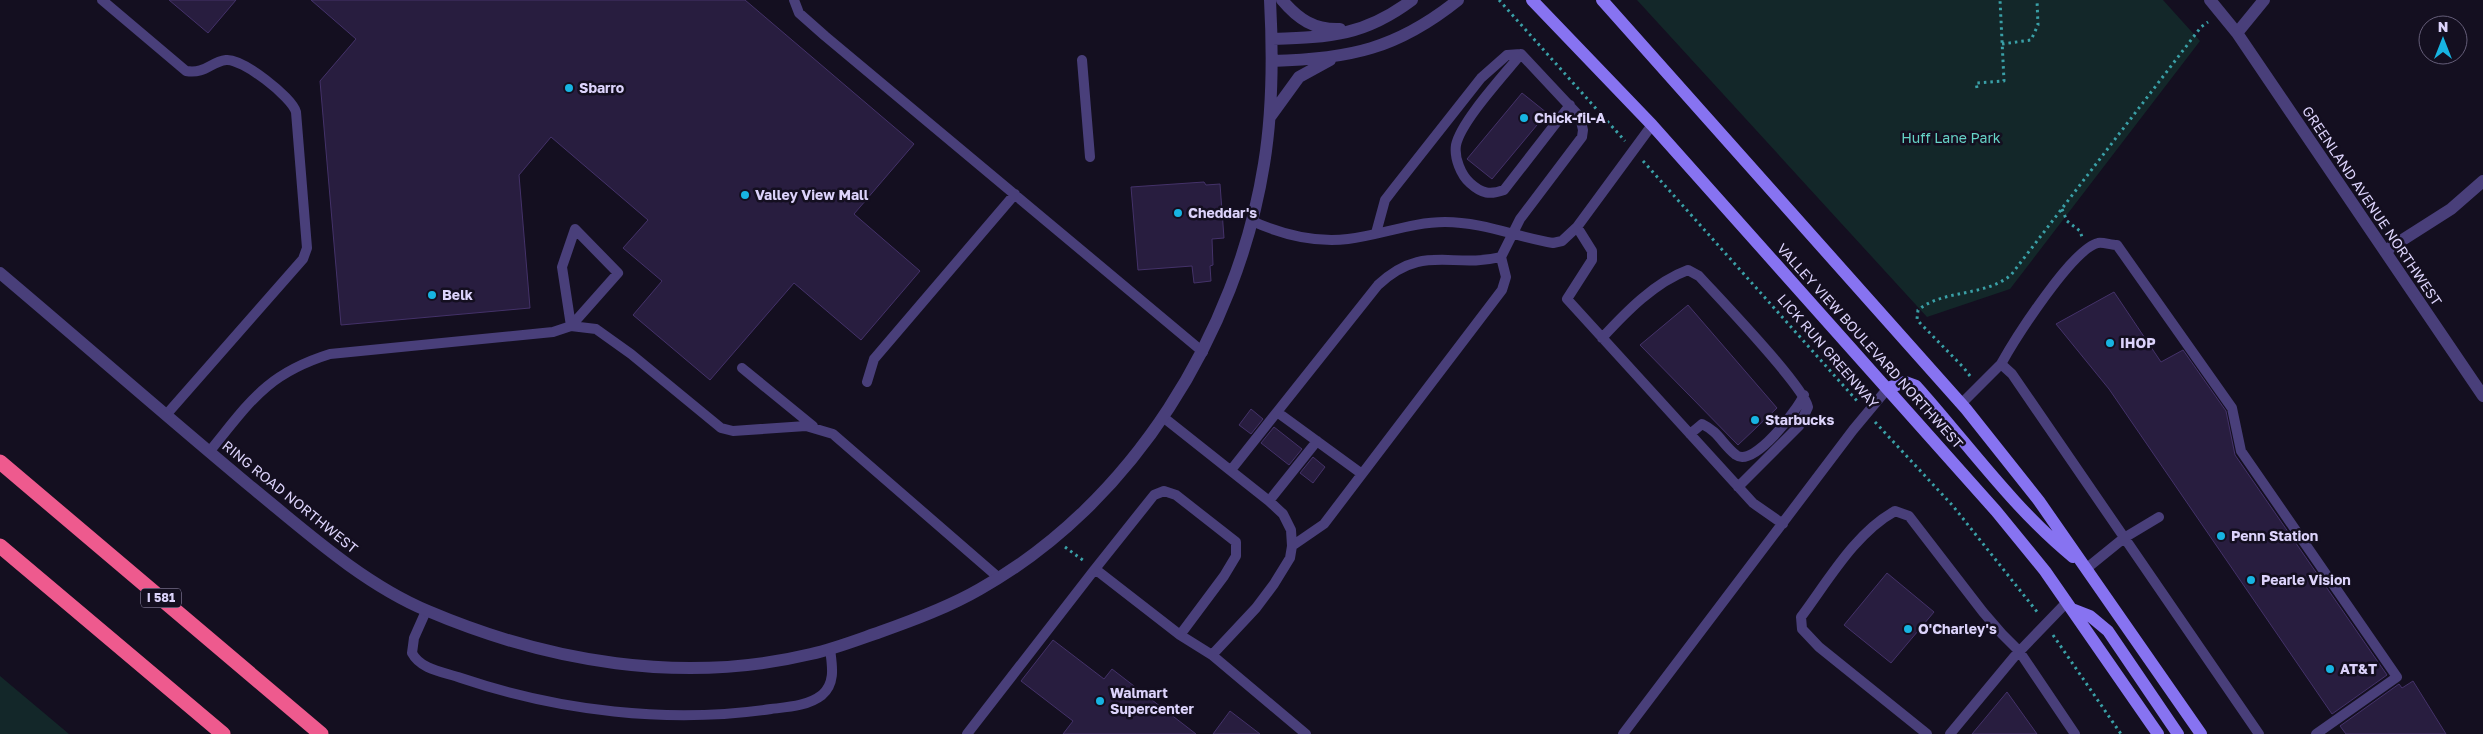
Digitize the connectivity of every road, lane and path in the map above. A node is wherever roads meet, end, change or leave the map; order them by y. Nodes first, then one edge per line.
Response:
1 (102, 0) edge
2 (794, 0) edge
3 (1270, 0) edge
4 (1282, 0) edge
5 (1412, 0) edge
6 (1458, 0) edge
7 (1499, 0) edge
8 (1532, 0) edge
9 (1602, 0) edge
10 (2000, 0) edge
11 (2037, 0) edge
12 (2210, 0) edge
13 (2264, 0) edge
14 (2221, 14) junction
15 (1360, 29) junction
16 (2237, 34) junction
17 (1272, 39) junction
18 (2002, 44) junction
19 (1521, 54) junction
20 (1340, 56) junction
21 (1082, 60) dead end
22 (1272, 61) junction
23 (1977, 88) dead end
24 (1570, 105) junction
25 (1270, 117) junction
26 (1652, 125) junction
27 (1634, 150) junction
28 (1090, 157) dead end
29 (2483, 182) edge
30 (1015, 194) junction
31 (2062, 209) junction
32 (1252, 221) junction
33 (1577, 227) junction
34 (1376, 233) junction
35 (1511, 233) junction
36 (2086, 249) junction
37 (2386, 251) junction
38 (1501, 257) junction
39 (0, 274) edge
40 (571, 326) junction
41 (1602, 338) junction
42 (1203, 352) junction
43 (2001, 364) junction
44 (742, 368) dead end
45 (1964, 368) dead end
46 (867, 382) dead end
47 (1888, 388) junction
48 (1804, 395) junction
49 (2483, 396) edge
50 (1961, 404) junction
51 (1277, 412) junction
52 (1868, 414) junction
53 (166, 415) junction
54 (1163, 417) junction
55 (814, 427) junction
56 (1690, 434) junction
57 (1317, 441) junction
58 (209, 452) junction
59 (0, 462) edge
60 (1231, 470) junction
61 (1362, 474) junction
62 (1738, 487) junction
63 (1269, 501) junction
64 (2159, 517) dead end
65 (1783, 524) junction
66 (2124, 538) junction
67 (0, 546) edge
68 (1045, 546) junction
69 (1292, 546) junction
70 (2086, 568) junction
71 (1096, 569) junction
72 (1000, 578) junction
73 (2070, 605) junction
74 (426, 611) junction
75 (2046, 624) junction
76 (1180, 635) junction
77 (830, 649) junction
78 (2019, 651) junction
79 (1212, 655) junction
80 (2153, 732) edge
81 (223, 734) edge
82 (322, 734) edge
83 (967, 734) edge
84 (1306, 734) edge
85 (1622, 734) edge
86 (1927, 734) edge
87 (1950, 734) edge
88 (2075, 734) edge
89 (2121, 734) edge
90 (2178, 734) edge
91 (2200, 734) edge
92 (2259, 734) edge
93 (2316, 734) edge

1 - 53 lane
2 - 30 lane
3 - 17 street, RING ROAD NORTHWEST
4 - 15 street
5 - 15 street
6 - 20 street
7 - 27 path, LICK RUN GREENWAY
8 - 26 main road, VALLEY VIEW BOULEVARD NORTHWEST
9 - 50 main road, VALLEY VIEW BOULEVARD NORTHWEST
10 - 18 path
11 - 18 path
12 - 14 street, GREENLAND AVENUE NORTHWEST
13 - 16 street
14 - 16 street, GREENLAND AVENUE NORTHWEST
14 - 31 path
15 - 17 street
16 - 37 street, GREENLAND AVENUE NORTHWEST
17 - 22 street, RING ROAD NORTHWEST
18 - 23 path
19 - 24 lane
19 - 24 lane
19 - 34 lane
20 - 22 street
20 - 25 street
21 - 28 lane
22 - 25 street, RING ROAD NORTHWEST
24 - 35 lane
25 - 32 street, RING ROAD NORTHWEST
26 - 27 lane
26 - 47 main road, VALLEY VIEW BOULEVARD NORTHWEST
27 - 33 lane
27 - 52 path, LICK RUN GREENWAY
29 - 37 street
30 - 42 lane
30 - 46 lane
31 - 36 path
31 - 45 path
32 - 34 lane
32 - 42 street, RING ROAD NORTHWEST
33 - 35 lane
33 - 41 lane
34 - 35 lane
35 - 38 lane
36 - 43 lane
36 - 93 lane
37 - 49 street, GREENLAND AVENUE NORTHWEST
38 - 51 lane
38 - 61 lane
39 - 53 street, RING ROAD NORTHWEST
40 - 40 lane
40 - 55 lane
40 - 58 lane
41 - 48 lane
41 - 56 lane
42 - 54 street, RING ROAD NORTHWEST
43 - 50 lane
43 - 66 lane
44 - 55 lane
47 - 52 lane
47 - 70 main road
47 - 73 main road, VALLEY VIEW BOULEVARD NORTHWEST
48 - 56 lane
48 - 62 lane
50 - 70 main road, VALLEY VIEW BOULEVARD NORTHWEST
51 - 57 lane
51 - 60 lane
52 - 65 lane
52 - 75 path, LICK RUN GREENWAY
53 - 58 street, RING ROAD NORTHWEST
54 - 60 lane
54 - 68 street, RING ROAD NORTHWEST
55 - 72 lane
56 - 62 lane
57 - 61 lane
57 - 63 lane
58 - 74 street, RING ROAD NORTHWEST
59 - 82 highway, I 581
60 - 63 lane
61 - 69 lane
62 - 65 lane
63 - 69 lane
64 - 66 lane
65 - 85 lane
66 - 70 lane
66 - 92 lane
67 - 81 highway
68 - 71 path
68 - 72 street, RING ROAD NORTHWEST
69 - 79 lane
70 - 91 main road, VALLEY VIEW BOULEVARD NORTHWEST
71 - 76 lane
71 - 76 lane
71 - 83 lane
72 - 77 street, RING ROAD NORTHWEST
73 - 75 lane
73 - 80 main road, VALLEY VIEW BOULEVARD NORTHWEST
73 - 90 main road
74 - 77 street, RING ROAD NORTHWEST
74 - 77 lane
75 - 78 lane
75 - 89 path, LICK RUN GREENWAY
76 - 79 lane
78 - 86 lane
78 - 87 lane
78 - 88 lane
79 - 84 lane

